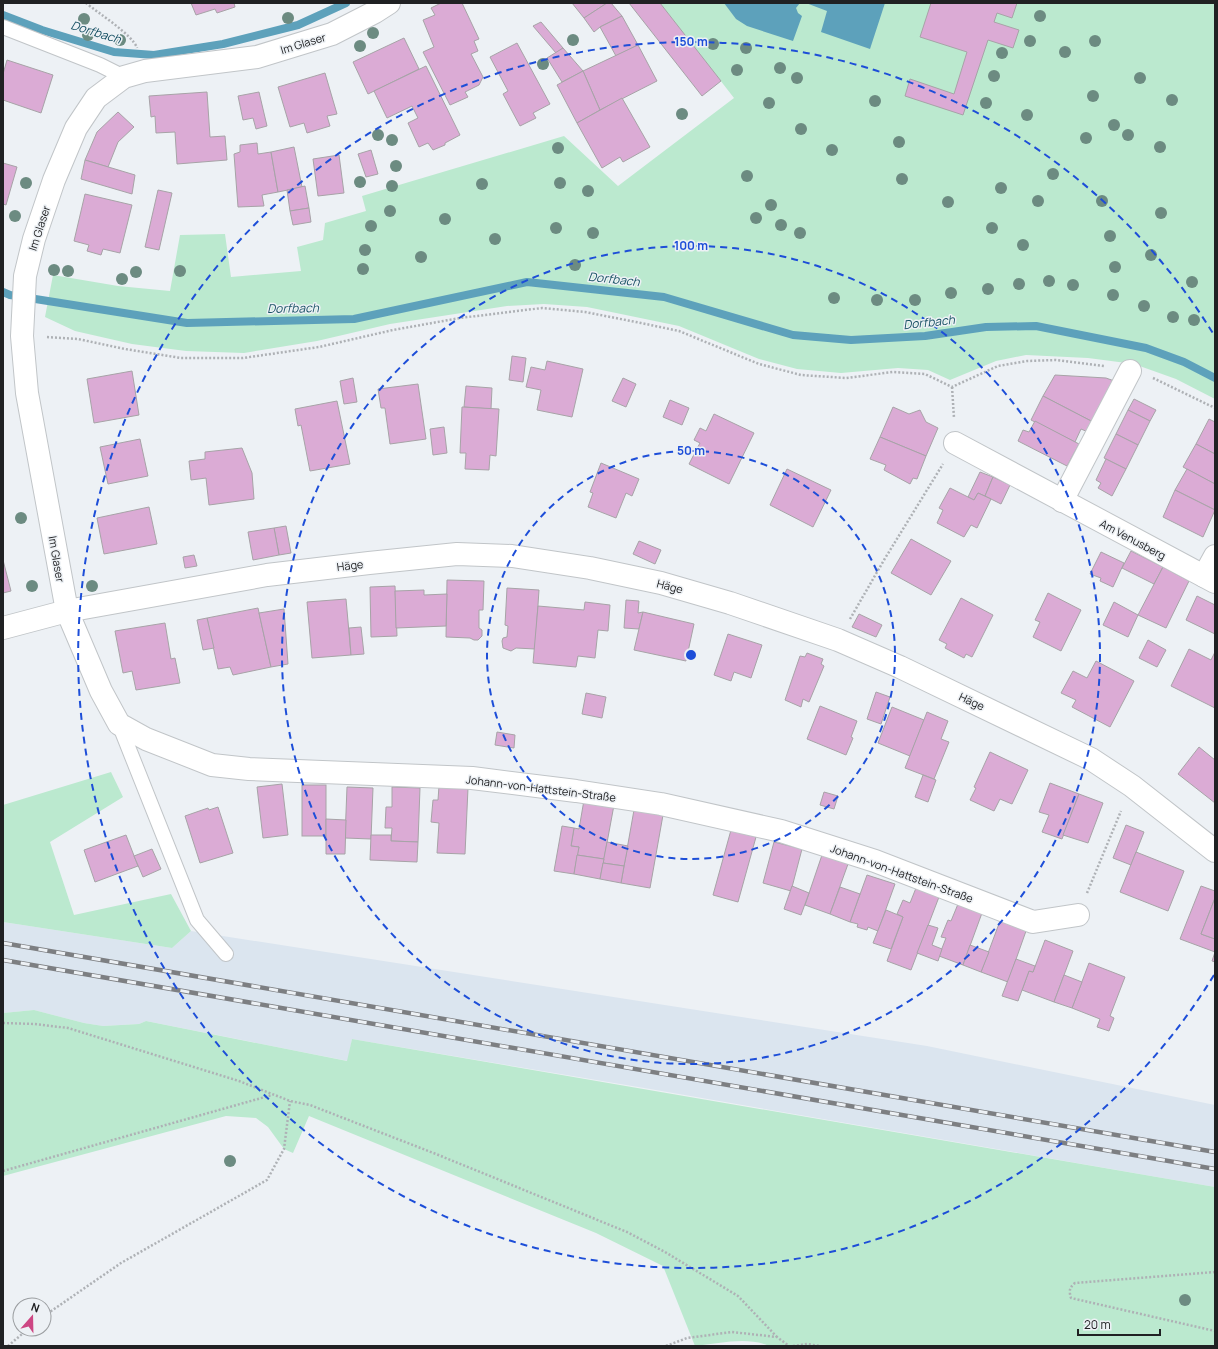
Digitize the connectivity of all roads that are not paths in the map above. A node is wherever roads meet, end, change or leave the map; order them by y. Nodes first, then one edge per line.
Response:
1 (389, 3) edge
2 (3, 27) edge
3 (124, 77) junction
4 (1130, 370) road end
5 (955, 444) road end
6 (1062, 502) junction
7 (1215, 556) edge
8 (1209, 579) edge
9 (67, 611) junction
10 (3, 628) edge
11 (119, 724) junction
12 (1215, 851) edge
13 (1078, 915) road end
14 (226, 954) dead end

1 - 3 street, Im Glaser
2 - 3 lane
3 - 9 street, Im Glaser
4 - 6 street
5 - 6 street, Am Venusberg
6 - 8 street, Am Venusberg
7 - 8 street, Am Venusberg
9 - 10 street
9 - 11 street
9 - 12 street, Häge
11 - 13 street, Johann-von-Hattstein-Straße
11 - 14 lane

